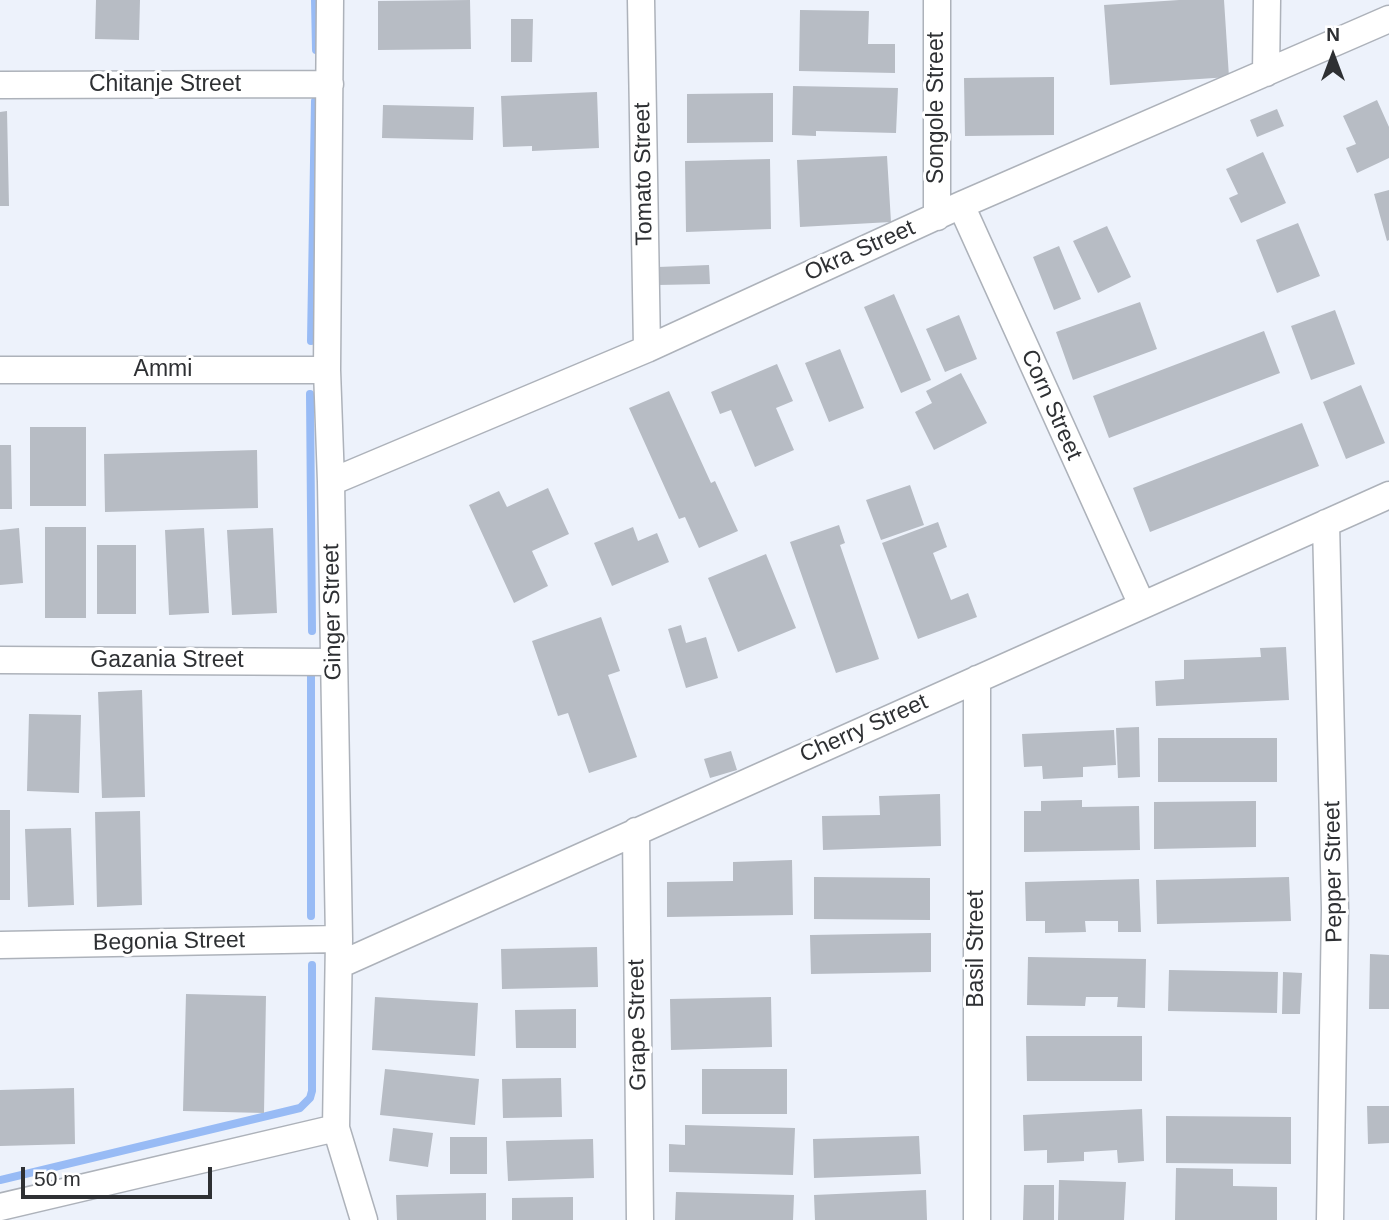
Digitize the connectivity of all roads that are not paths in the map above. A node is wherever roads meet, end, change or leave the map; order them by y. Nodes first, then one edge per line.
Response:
1 (330, 0) edge
2 (641, 0) edge
3 (937, 0) edge
4 (1267, 0) edge
5 (1389, 19) edge
6 (1266, 73) junction
7 (330, 84) junction
8 (0, 85) edge
9 (961, 205) junction
10 (937, 217) junction
11 (647, 349) junction
12 (0, 370) edge
13 (327, 370) junction
14 (331, 482) junction
15 (1389, 495) edge
16 (1326, 523) junction
17 (1142, 605) junction
18 (0, 660) edge
19 (334, 662) junction
20 (977, 679) junction
21 (636, 831) junction
22 (0, 944) edge
23 (339, 952) junction
24 (337, 1128) junction
25 (0, 1206) edge
26 (364, 1220) edge
27 (640, 1220) edge
28 (977, 1220) edge
29 (1330, 1220) edge

1 - 7 street, Ginger Street
2 - 11 street, Tomato Street
3 - 10 street, Songole Street
4 - 6 street
5 - 6 street, Okra Street
6 - 9 street, Okra Street
7 - 8 street, Chitanje Street
7 - 13 street, Ginger Street
9 - 10 street, Okra Street
9 - 17 street, Corn Street
10 - 11 street, Okra Street
11 - 14 street, Okra Street
12 - 13 street, Ammi
13 - 14 street, Ginger Street
14 - 19 street, Ginger Street
15 - 16 street, Cherry Street
16 - 17 street, Cherry Street
16 - 29 street, Pepper Street
17 - 20 street, Cherry Street
18 - 19 street, Gazania Street
19 - 23 street, Ginger Street
20 - 21 street, Cherry Street
20 - 28 street, Basil Street
21 - 23 street, Cherry Street
21 - 27 street, Grape Street
22 - 23 street, Begonia Street
23 - 24 street, Ginger Street
24 - 25 street
24 - 26 street, Ginger Street

